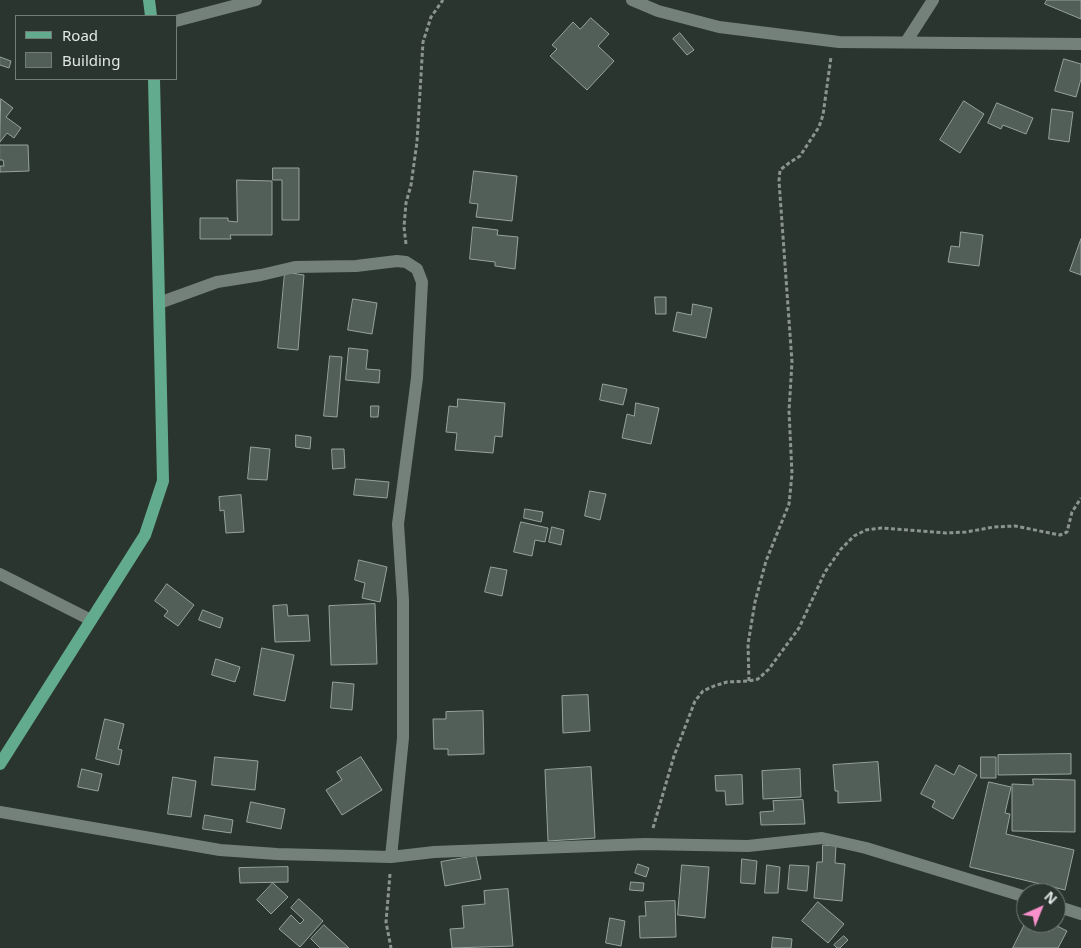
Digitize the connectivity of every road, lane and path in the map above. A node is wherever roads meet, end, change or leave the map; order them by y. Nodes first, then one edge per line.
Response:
1 (149, 0) edge
2 (256, 0) edge
3 (443, 0) edge
4 (632, 0) edge
5 (934, 0) edge
6 (661, 6) edge
7 (151, 15) edge
8 (178, 20) edge
9 (834, 41) junction
10 (906, 42) junction
11 (1081, 44) edge
12 (154, 80) edge
13 (411, 264) junction
14 (159, 303) junction
15 (1081, 498) edge
16 (0, 574) edge
17 (91, 620) junction
18 (750, 681) junction
19 (0, 764) edge
20 (0, 812) edge
21 (645, 844) junction
22 (391, 857) junction
23 (1016, 894) edge
24 (1066, 909) edge
25 (1081, 914) edge
26 (391, 948) edge

1 - 7 main road
2 - 8 street
3 - 13 path
4 - 6 street
5 - 10 street
6 - 9 street
9 - 10 street
9 - 18 path
10 - 11 street
12 - 14 main road
13 - 14 street
13 - 22 street
14 - 17 main road
15 - 18 path
16 - 17 street
17 - 19 main road
18 - 21 path
20 - 22 street
21 - 22 street
21 - 23 street
22 - 26 path
24 - 25 street

